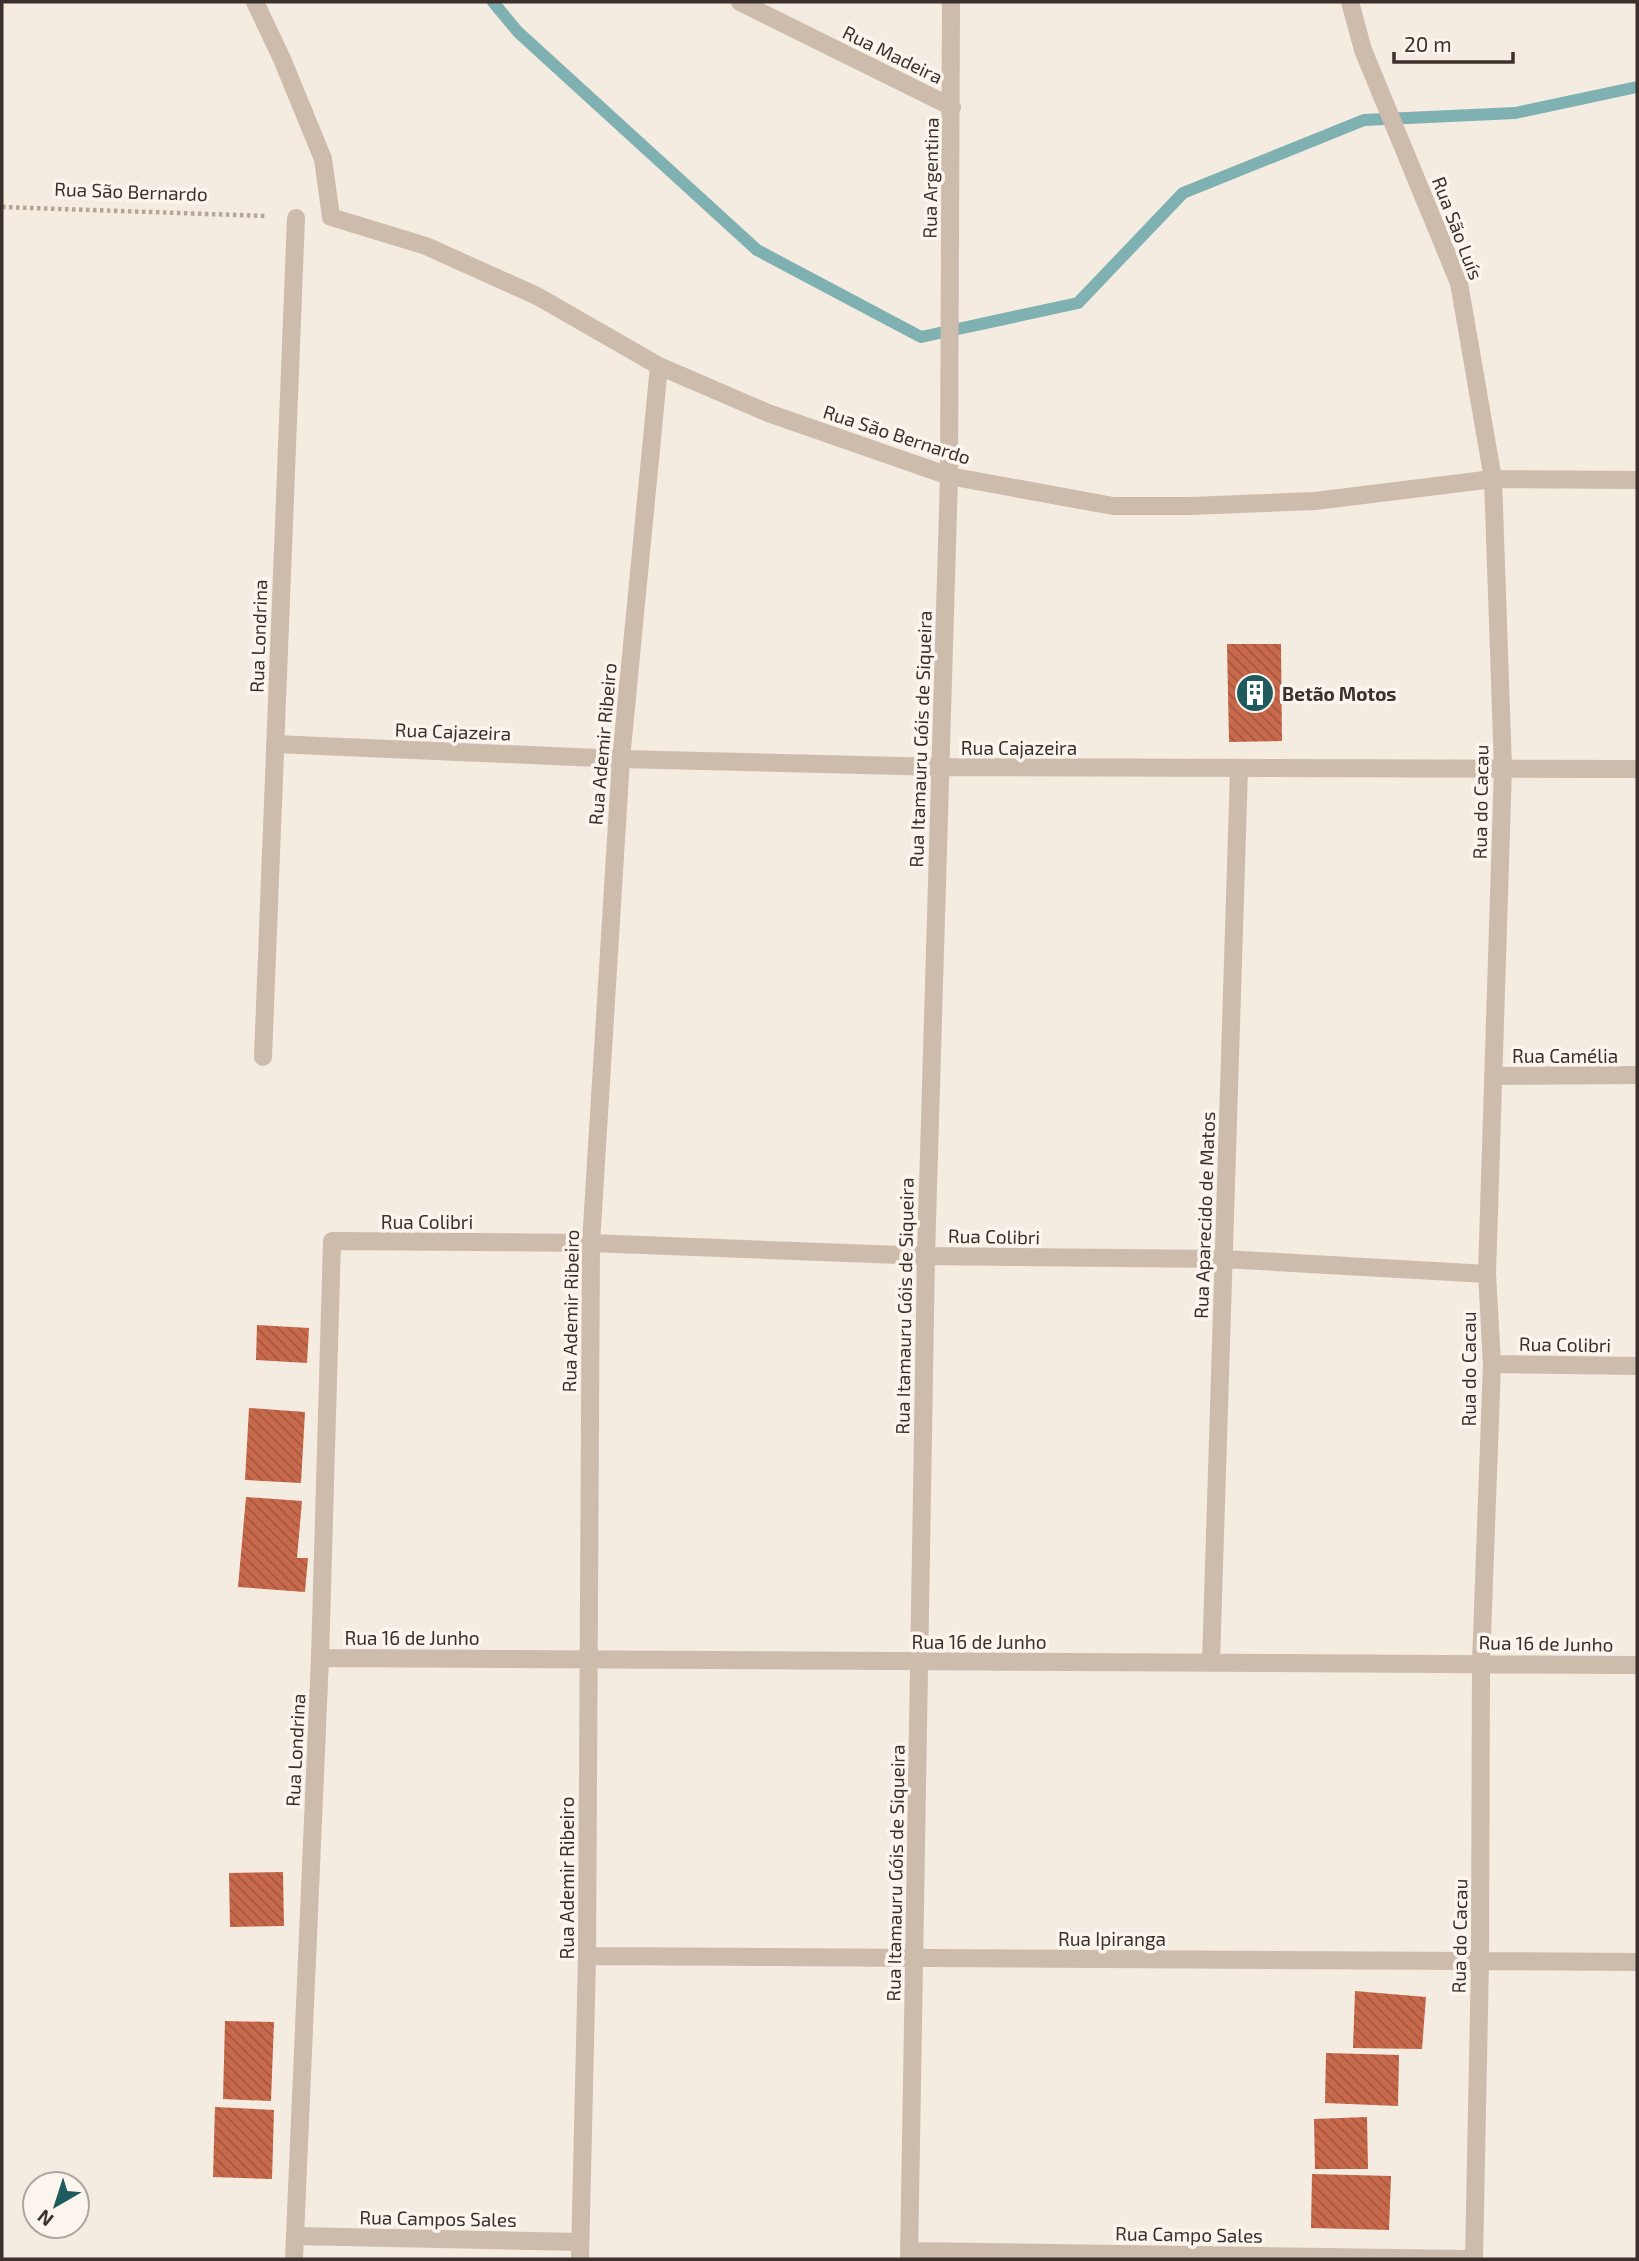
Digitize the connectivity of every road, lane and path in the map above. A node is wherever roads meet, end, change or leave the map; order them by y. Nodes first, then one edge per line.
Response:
1 (255, 2) edge
2 (740, 2) edge
3 (951, 2) edge
4 (1350, 2) edge
5 (952, 107) junction
6 (2, 207) edge
7 (258, 216) dead end
8 (296, 218) dead end
9 (948, 354) joint
10 (659, 366) junction
11 (949, 476) junction
12 (1493, 479) junction
13 (1637, 480) edge
14 (275, 744) junction
15 (621, 759) junction
16 (940, 767) junction
17 (1503, 768) junction
18 (1637, 769) edge
19 (1240, 770) junction
20 (263, 1057) dead end
21 (1493, 1076) junction
22 (1637, 1076) edge
23 (332, 1241) joint
24 (591, 1243) junction
25 (926, 1256) junction
26 (1224, 1259) junction
27 (1487, 1274) junction
28 (1492, 1364) junction
29 (1637, 1366) edge
30 (320, 1658) junction
31 (587, 1658) junction
32 (919, 1662) junction
33 (1211, 1662) junction
34 (1482, 1663) junction
35 (1637, 1665) edge
36 (587, 1956) junction
37 (914, 1958) junction
38 (1480, 1961) junction
39 (1637, 1962) edge
40 (295, 2236) junction
41 (580, 2250) edge
42 (910, 2255) edge
43 (294, 2259) edge
44 (1469, 2259) edge
45 (1474, 2259) edge

1 - 10 street, Rua São Bernardo
2 - 5 street, Rua Madeira
3 - 5 street, Rua Argentina
4 - 12 street, Rua São Luís
5 - 9 street, Rua Argentina
6 - 7 path, Rua São Bernardo
8 - 14 street, Rua Londrina
9 - 11 street, Rua Itamauru Góis de Siqueira
10 - 11 street, Rua São Bernardo
10 - 15 street, Rua Ademir Ribeiro
11 - 12 street, Rua São Bernardo
11 - 16 street, Rua Itamauru Góis de Siqueira
12 - 13 street, Rua São Bernardo
12 - 17 street, Rua do Cacau
14 - 15 street, Rua Cajazeira
14 - 20 street, Rua Londrina
15 - 16 street, Rua Cajazeira
15 - 24 street, Rua Ademir Ribeiro
16 - 19 street, Rua Cajazeira
16 - 25 street, Rua Itamauru Góis de Siqueira
17 - 18 street, Rua Cajazeira
17 - 19 street, Rua Cajazeira
17 - 21 street, Rua do Cacau
19 - 26 street, Rua Aparecido de Matos
21 - 22 street, Rua Camélia
21 - 27 street, Rua do Cacau
23 - 24 street, Rua Colibri
23 - 30 street, Rua Londrina
24 - 25 street, Rua Colibri
24 - 31 street, Rua Ademir Ribeiro
25 - 26 street, Rua Colibri
25 - 32 street, Rua Itamauru Góis de Siqueira
26 - 27 street, Rua Colibri
26 - 33 street, Rua Aparecido de Matos
27 - 28 street, Rua do Cacau
28 - 29 street, Rua Colibri
28 - 34 street, Rua do Cacau
30 - 31 street, Rua 16 de Junho
30 - 40 street, Rua Londrina
31 - 32 street, Rua 16 de Junho
31 - 36 street, Rua Ademir Ribeiro
32 - 33 street, Rua 16 de Junho
32 - 37 street, Rua Itamauru Góis de Siqueira
33 - 34 street, Rua 16 de Junho
34 - 35 street, Rua 16 de Junho
34 - 38 street, Rua do Cacau
36 - 37 street, Rua Ipiranga
36 - 41 street, Rua Ademir Ribeiro
37 - 38 street, Rua Ipiranga
37 - 42 street, Rua Itamauru Góis de Siqueira
38 - 39 street, Rua Ipiranga
38 - 45 street, Rua do Cacau
40 - 41 street, Rua Campos Sales
40 - 43 street, Rua Londrina
42 - 44 street, Rua Campo Sales

